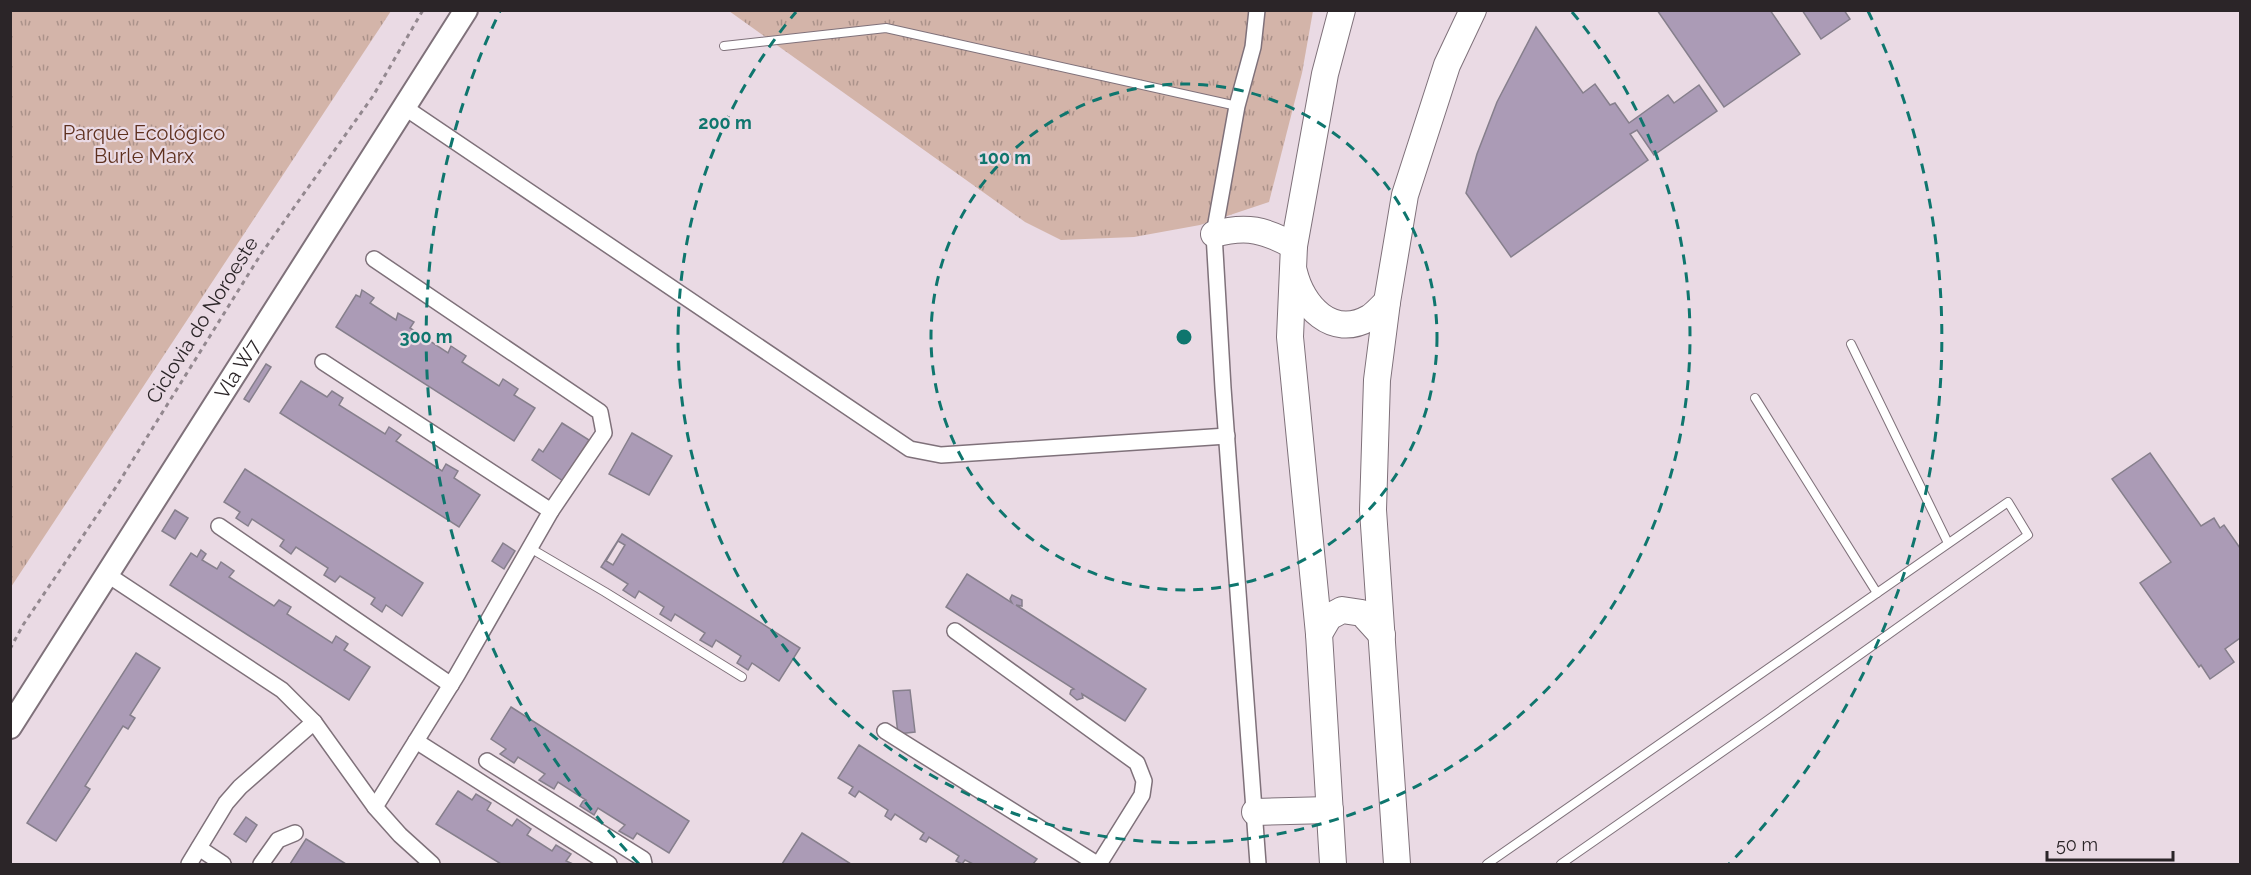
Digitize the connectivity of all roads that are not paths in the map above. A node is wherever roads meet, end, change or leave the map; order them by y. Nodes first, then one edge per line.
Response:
1 (466, 10) edge
2 (1257, 10) edge
3 (1332, 10) edge
4 (1342, 10) edge
5 (1473, 10) edge
6 (724, 46) dead end
7 (1325, 74) junction
8 (1237, 106) junction
9 (404, 107) junction
10 (1214, 234) junction
11 (1293, 255) junction
12 (374, 260) dead end
13 (1387, 302) junction
14 (1851, 344) dead end
15 (323, 362) dead end
16 (1755, 398) dead end
17 (1227, 436) junction
18 (551, 511) junction
19 (219, 526) dead end
20 (1948, 543) junction
21 (530, 548) junction
22 (108, 575) junction
23 (1877, 592) junction
24 (955, 630) dead end
25 (1319, 634) junction
26 (1382, 634) junction
27 (742, 677) dead end
28 (451, 684) junction
29 (314, 722) junction
30 (10, 727) edge
31 (885, 731) dead end
32 (416, 741) junction
33 (487, 761) dead end
34 (375, 807) junction
35 (1330, 810) junction
36 (1255, 812) junction
37 (295, 833) dead end
38 (199, 848) junction
39 (189, 864) edge
40 (223, 864) edge
41 (261, 864) edge
42 (432, 864) edge
43 (609, 864) edge
44 (644, 864) edge
45 (1098, 864) edge
46 (1258, 864) edge
47 (1334, 864) edge
48 (1397, 864) edge
49 (1487, 864) edge
50 (1561, 864) edge

1 - 9 main road, Vla W7
2 - 8 street
3 - 7 main road
4 - 7 main road
5 - 13 main road
6 - 8 lane
7 - 11 main road
8 - 10 street
9 - 17 street
9 - 22 main road, Vla W7
10 - 11 main road
10 - 17 street
11 - 13 main road
11 - 25 main road
12 - 18 street
13 - 26 main road
14 - 20 lane
15 - 18 street
16 - 23 lane
17 - 36 street
18 - 21 street
19 - 28 street
20 - 23 lane
20 - 50 lane
21 - 27 lane
21 - 28 street
22 - 29 street
22 - 30 main road, Vla W7
23 - 49 lane
24 - 45 street
25 - 26 main road
25 - 35 main road
26 - 48 main road
28 - 32 street
29 - 34 street
29 - 38 street
31 - 45 street
32 - 34 street
32 - 43 street
33 - 44 street
34 - 42 street
35 - 36 main road
35 - 47 main road
36 - 46 street
37 - 41 street
38 - 39 street
38 - 40 street

